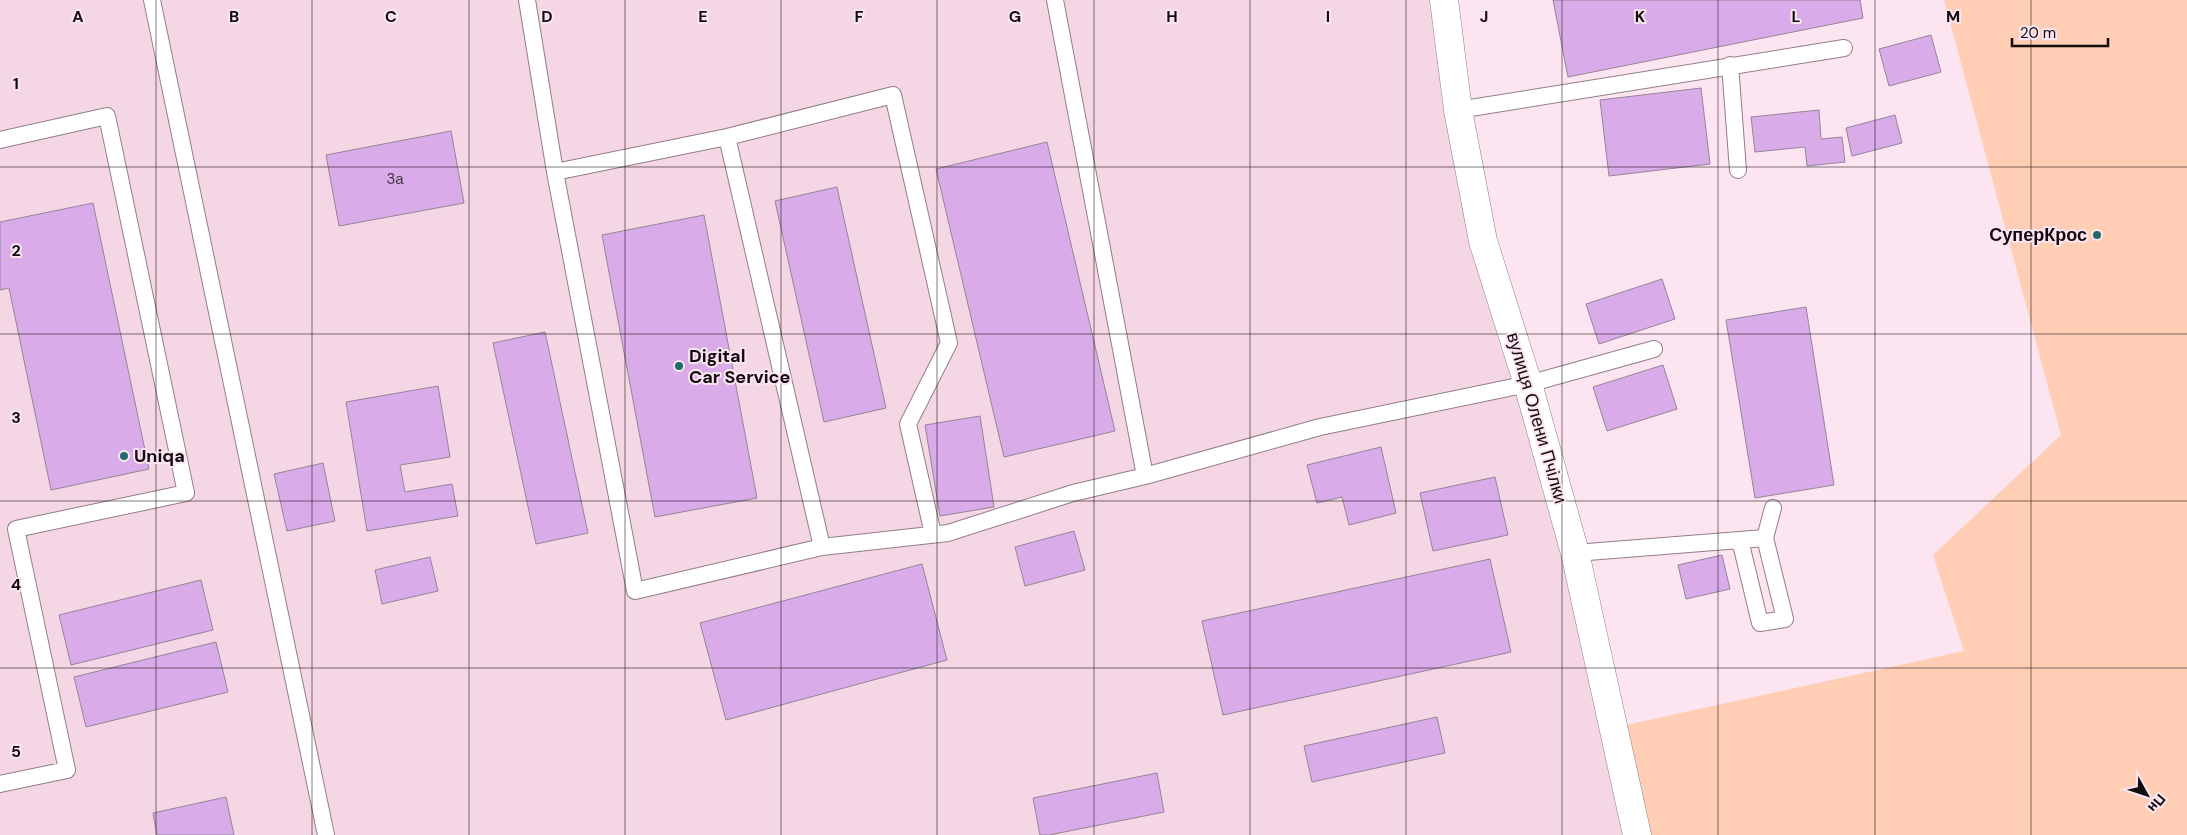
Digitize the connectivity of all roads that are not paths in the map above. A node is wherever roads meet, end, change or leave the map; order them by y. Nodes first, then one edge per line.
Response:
1 (152, 0) edge
2 (527, 0) edge
3 (1055, 0) edge
4 (1444, 0) edge
5 (1844, 48) dead end
6 (1730, 65) junction
7 (1458, 110) junction
8 (727, 137) junction
9 (0, 140) edge
10 (1738, 170) dead end
11 (555, 172) junction
12 (1654, 349) dead end
13 (1528, 384) junction
14 (1145, 476) junction
15 (1773, 508) dead end
16 (933, 534) junction
17 (1765, 538) junction
18 (1740, 540) junction
19 (822, 547) junction
20 (1575, 553) junction
21 (0, 784) edge
22 (326, 835) edge
23 (1637, 835) edge

1 - 22 lane
2 - 11 lane
3 - 14 lane
4 - 7 street, вулиця Олени Пчілки
5 - 6 lane
6 - 7 lane
6 - 10 lane
7 - 13 street, вулиця Олени Пчілки
8 - 11 lane
8 - 16 lane
8 - 19 lane
9 - 21 lane
11 - 19 lane
12 - 13 lane
13 - 14 lane
13 - 20 street, вулиця Олени Пчілки
14 - 16 lane
15 - 17 lane
16 - 19 lane
17 - 18 lane
17 - 18 lane
18 - 20 lane
20 - 23 street, вулиця Олени Пчілки

